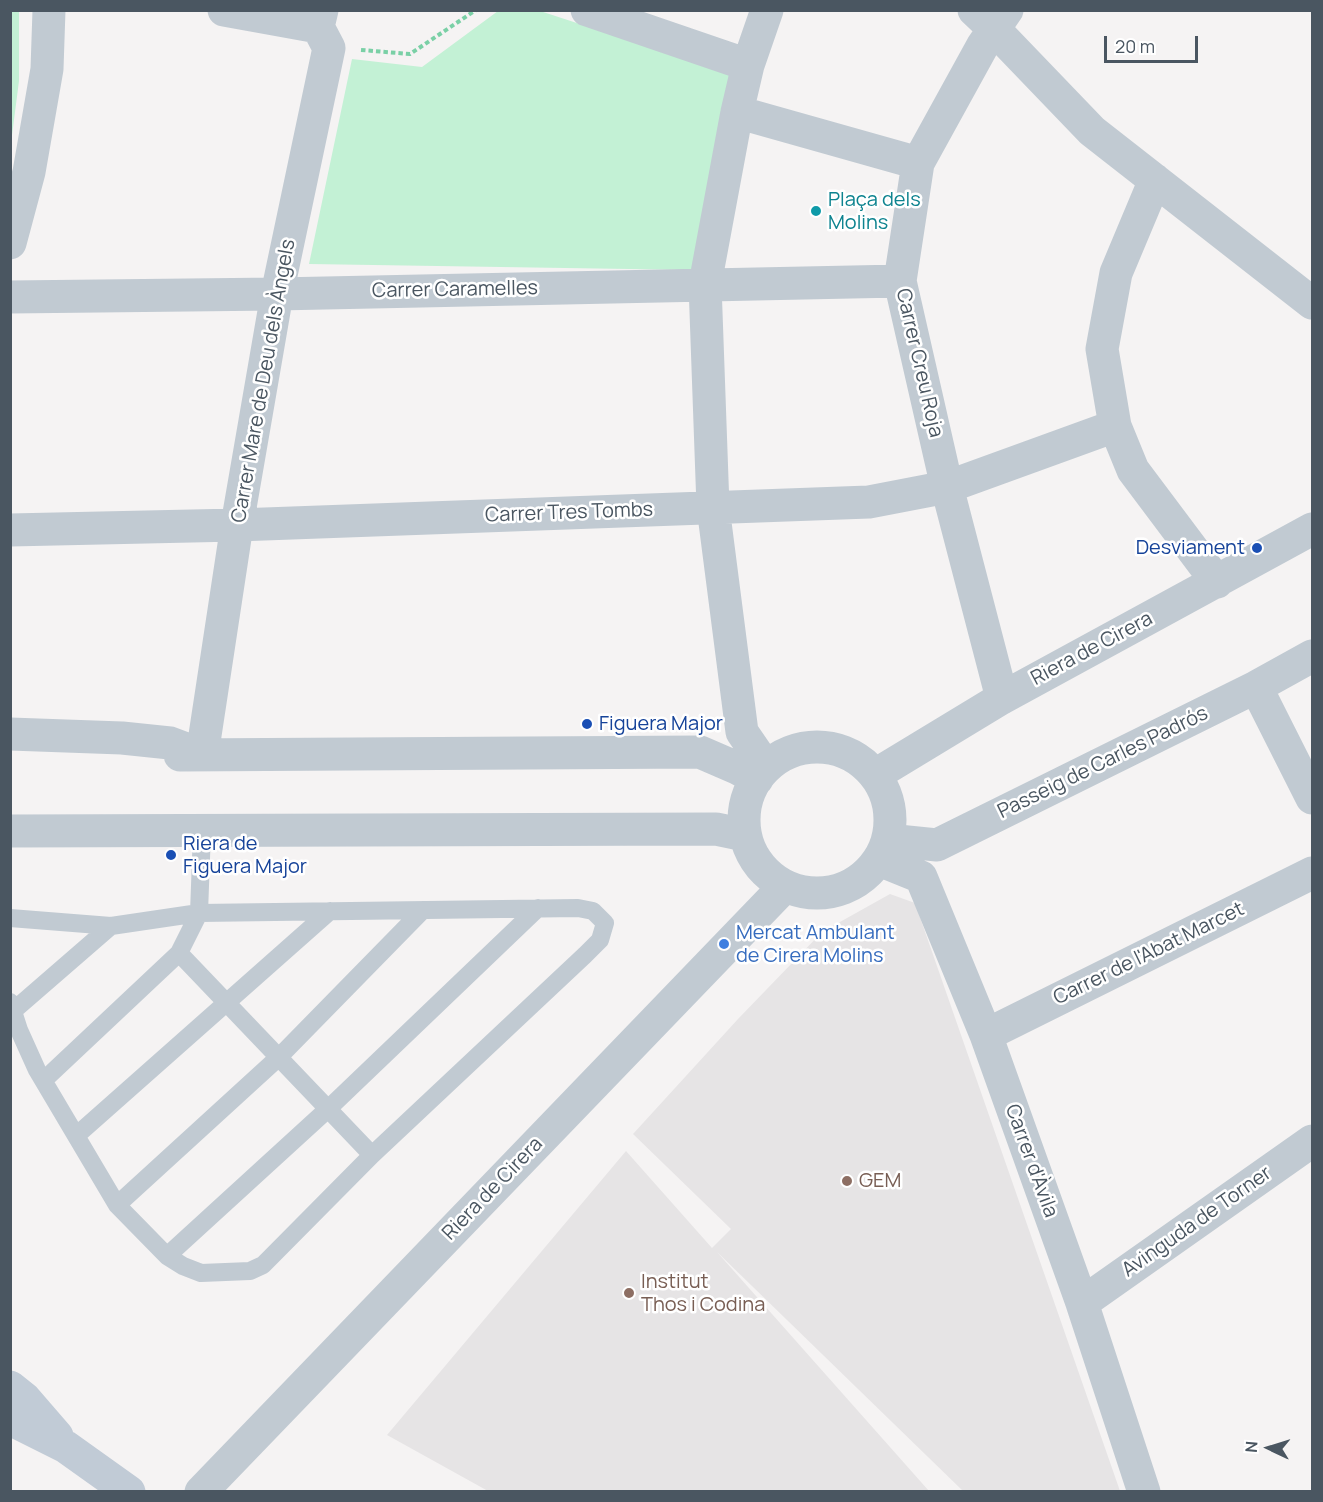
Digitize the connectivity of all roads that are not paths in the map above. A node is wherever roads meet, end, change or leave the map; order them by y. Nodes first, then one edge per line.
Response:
1 (49, 10) edge
2 (224, 10) edge
3 (587, 10) edge
4 (767, 10) edge
5 (991, 16) edge
6 (323, 29) edge
7 (748, 65) junction
8 (737, 112) junction
9 (918, 163) junction
10 (1155, 180) junction
11 (10, 243) edge
12 (900, 281) junction
13 (705, 284) junction
14 (277, 294) junction
15 (10, 297) edge
16 (1312, 303) edge
17 (1115, 426) junction
18 (947, 487) junction
19 (713, 507) junction
20 (237, 525) junction
21 (1312, 529) edge
22 (10, 530) edge
23 (1217, 582) junction
24 (1312, 656) edge
25 (1256, 687) junction
26 (1002, 698) junction
27 (10, 734) edge
28 (202, 755) junction
29 (10, 758) edge
30 (761, 773) junction
31 (875, 775) junction
32 (1312, 798) edge
33 (10, 831) edge
34 (202, 831) junction
35 (745, 835) junction
36 (884, 850) junction
37 (1312, 873) edge
38 (785, 886) junction
39 (538, 908) junction
40 (423, 910) junction
41 (330, 911) junction
42 (199, 913) junction
43 (10, 918) edge
44 (111, 926) junction
45 (178, 953) junction
46 (227, 1002) junction
47 (12, 1006) edge
48 (986, 1035) junction
49 (279, 1057) junction
50 (44, 1080) junction
51 (329, 1108) junction
52 (77, 1136) junction
53 (1312, 1141) edge
54 (372, 1155) junction
55 (117, 1205) junction
56 (167, 1256) junction
57 (1082, 1303) junction
58 (10, 1387) edge
59 (10, 1419) edge
60 (66, 1447) junction
61 (129, 1491) edge
62 (201, 1491) edge
63 (1144, 1491) edge

1 - 11 street
2 - 6 street
3 - 7 street
4 - 7 street
5 - 9 street, Carrer Creu Roja
5 - 10 street
6 - 14 street, Carrer Mare de Deu dels Àngels
7 - 8 street
8 - 9 street
8 - 13 street
9 - 12 street, Carrer Creu Roja
10 - 16 street
10 - 17 street
12 - 13 street, Carrer Caramelles
12 - 18 street, Carrer Creu Roja
13 - 14 street, Carrer Caramelles
13 - 19 street
14 - 15 street, Carrer Caramelles
14 - 20 street, Carrer Mare de Deu dels Àngels
17 - 18 street, Carrer Tres Tombs
17 - 23 street
18 - 19 street, Carrer Tres Tombs
18 - 26 street, Carrer Creu Roja
19 - 20 street, Carrer Tres Tombs
19 - 30 street
20 - 22 street, Carrer Tres Tombs
20 - 28 street, Carrer Mare de Deu dels Àngels
21 - 23 street, Riera de Cirera
23 - 26 street, Riera de Cirera
24 - 25 street, Passeig de Carles Padrós
25 - 32 street
25 - 36 street, Passeig de Carles Padrós
26 - 31 street, Riera de Cirera
27 - 28 street
28 - 29 street
28 - 30 street
30 - 31 street
30 - 35 street
31 - 36 street
33 - 34 street
34 - 35 street
34 - 42 lane
35 - 38 street
36 - 38 street
36 - 48 street, Carrer d'Àvila
37 - 48 street, Carrer de l'Abat Marcet
38 - 62 street, Riera de Cirera
39 - 40 lane
39 - 51 lane
39 - 54 lane
40 - 41 lane
40 - 49 lane
41 - 42 lane
41 - 46 lane
42 - 44 lane
42 - 45 lane
43 - 44 lane
44 - 47 lane
45 - 46 lane
45 - 50 lane
46 - 49 lane
46 - 52 lane
47 - 50 lane
48 - 57 street, Carrer d'Àvila
49 - 51 lane
49 - 55 lane
50 - 52 lane
51 - 54 lane
51 - 56 lane
52 - 55 lane
53 - 57 street, Avinguda de Torner
54 - 56 lane
55 - 56 lane
57 - 63 street, Carrer d'Àvila
58 - 60 street
59 - 60 street
60 - 61 street

